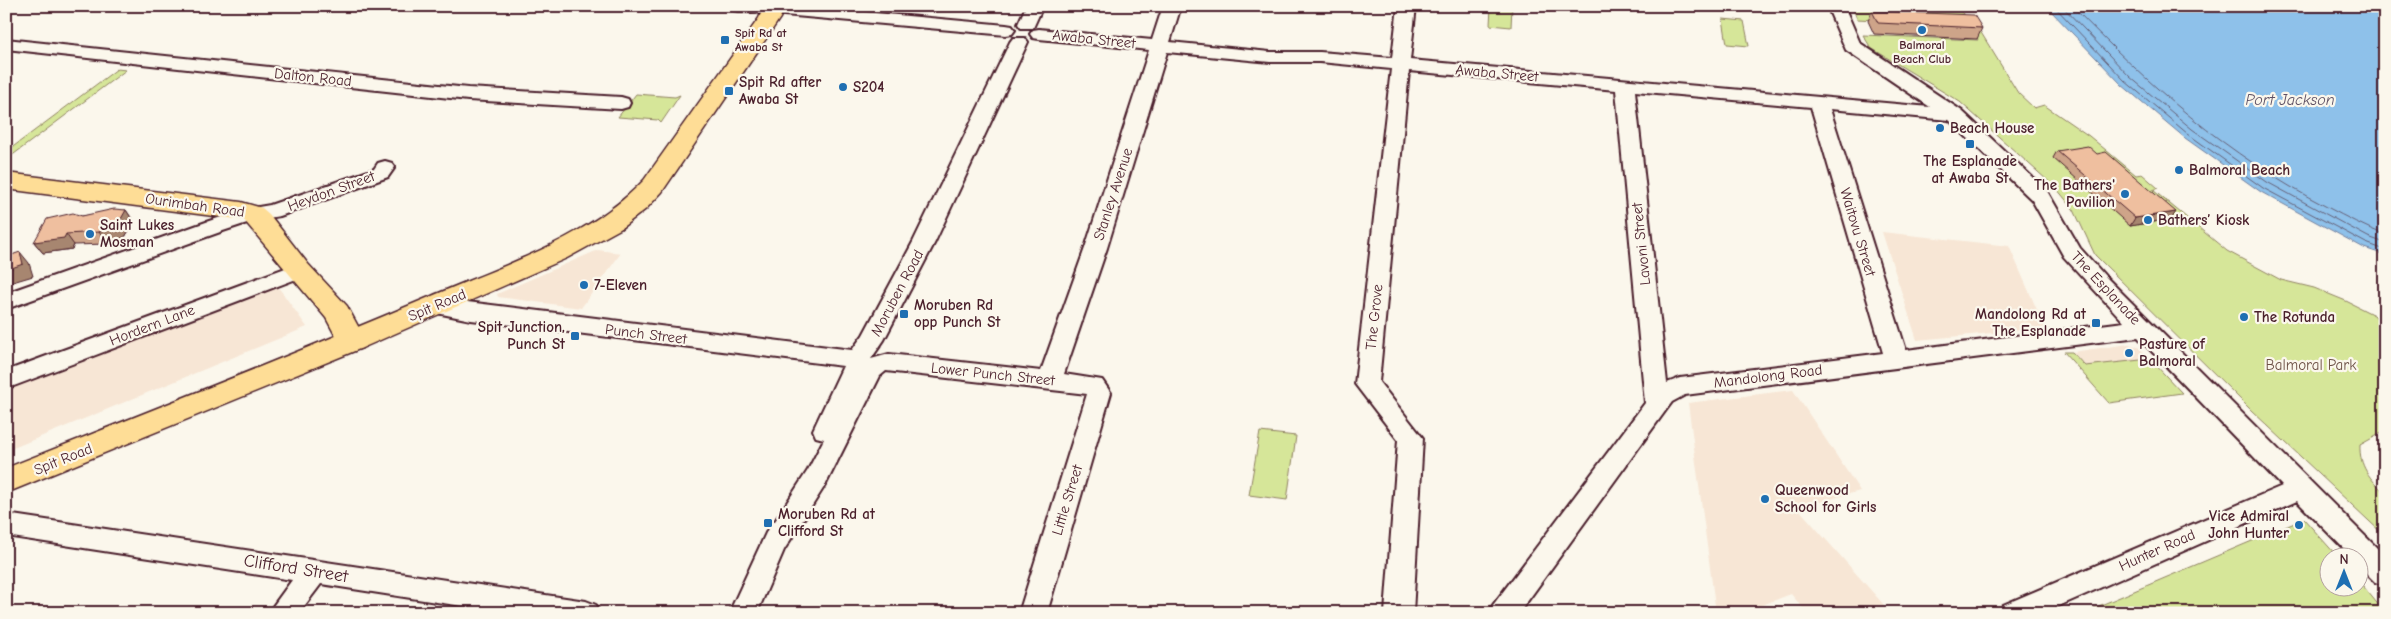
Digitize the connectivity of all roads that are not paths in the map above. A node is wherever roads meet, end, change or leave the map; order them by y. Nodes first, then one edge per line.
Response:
1 (922, 6) edge
2 (1035, 6) edge
3 (1172, 6) edge
4 (1406, 6) edge
5 (1835, 6) edge
6 (760, 7) edge
7 (914, 22) junction
8 (1023, 32) junction
9 (6, 44) edge
10 (1159, 46) junction
11 (1400, 64) junction
12 (1625, 85) junction
13 (1819, 103) junction
14 (621, 104) dead end
15 (1955, 115) junction
16 (6, 181) edge
17 (253, 214) junction
18 (299, 270) junction
19 (6, 301) edge
20 (435, 306) junction
21 (2143, 328) junction
22 (348, 334) junction
23 (858, 360) junction
24 (1897, 360) junction
25 (889, 362) joint
26 (6, 380) edge
27 (1050, 380) junction
28 (1097, 388) joint
29 (1657, 404) junction
30 (6, 463) edge
31 (6, 481) edge
32 (2302, 488) junction
33 (6, 525) edge
34 (774, 544) junction
35 (315, 570) junction
36 (2385, 574) edge
37 (282, 613) edge
38 (586, 613) edge
39 (743, 613) edge
40 (1033, 613) edge
41 (1399, 613) edge
42 (1503, 613) edge
43 (2013, 613) edge

1 - 7 street
2 - 8 street, Moruben Road
3 - 10 street, Stanley Avenue
4 - 11 street, The Grove
5 - 15 street, The Esplanade
6 - 7 street, Awaba Street
6 - 20 main road, Spit Road
6 - 22 main road, Spit Road
7 - 8 street, Awaba Street
8 - 10 street, Awaba Street
8 - 23 street, Moruben Road
9 - 14 street, Dalton Road
10 - 11 street, Awaba Street
10 - 27 street, Stanley Avenue
11 - 12 street, Awaba Street
11 - 41 street, The Grove
12 - 13 street, Awaba Street
12 - 29 street, Lavoni Street
13 - 15 street, Awaba Street
13 - 24 street, Waitovu Street
15 - 21 street, The Esplanade
16 - 17 main road, Ourimbah Road
17 - 17 street, Heydon Street
17 - 18 main road, Ourimbah Road
17 - 19 street, Heydon Street
18 - 22 main road, Ourimbah Road
18 - 26 street, Hordern Lane
20 - 22 main road, Spit Road
20 - 23 street, Punch Street
21 - 24 street, Mandolong Road
21 - 32 street, The Esplanade
22 - 30 main road, Spit Road
22 - 31 main road, Spit Road
23 - 34 street, Moruben Road
24 - 29 street, Mandolong Road
25 - 27 street, Lower Punch Street
25 - 34 street, Moruben Road
27 - 28 street, Lower Punch Street
28 - 40 street, Little Street
29 - 42 street, Mandolong Road
32 - 36 street, The Esplanade
32 - 43 street, Hunter Road
33 - 35 street, Clifford Street
34 - 39 street, Moruben Road
35 - 37 street
35 - 38 street, Clifford Street

